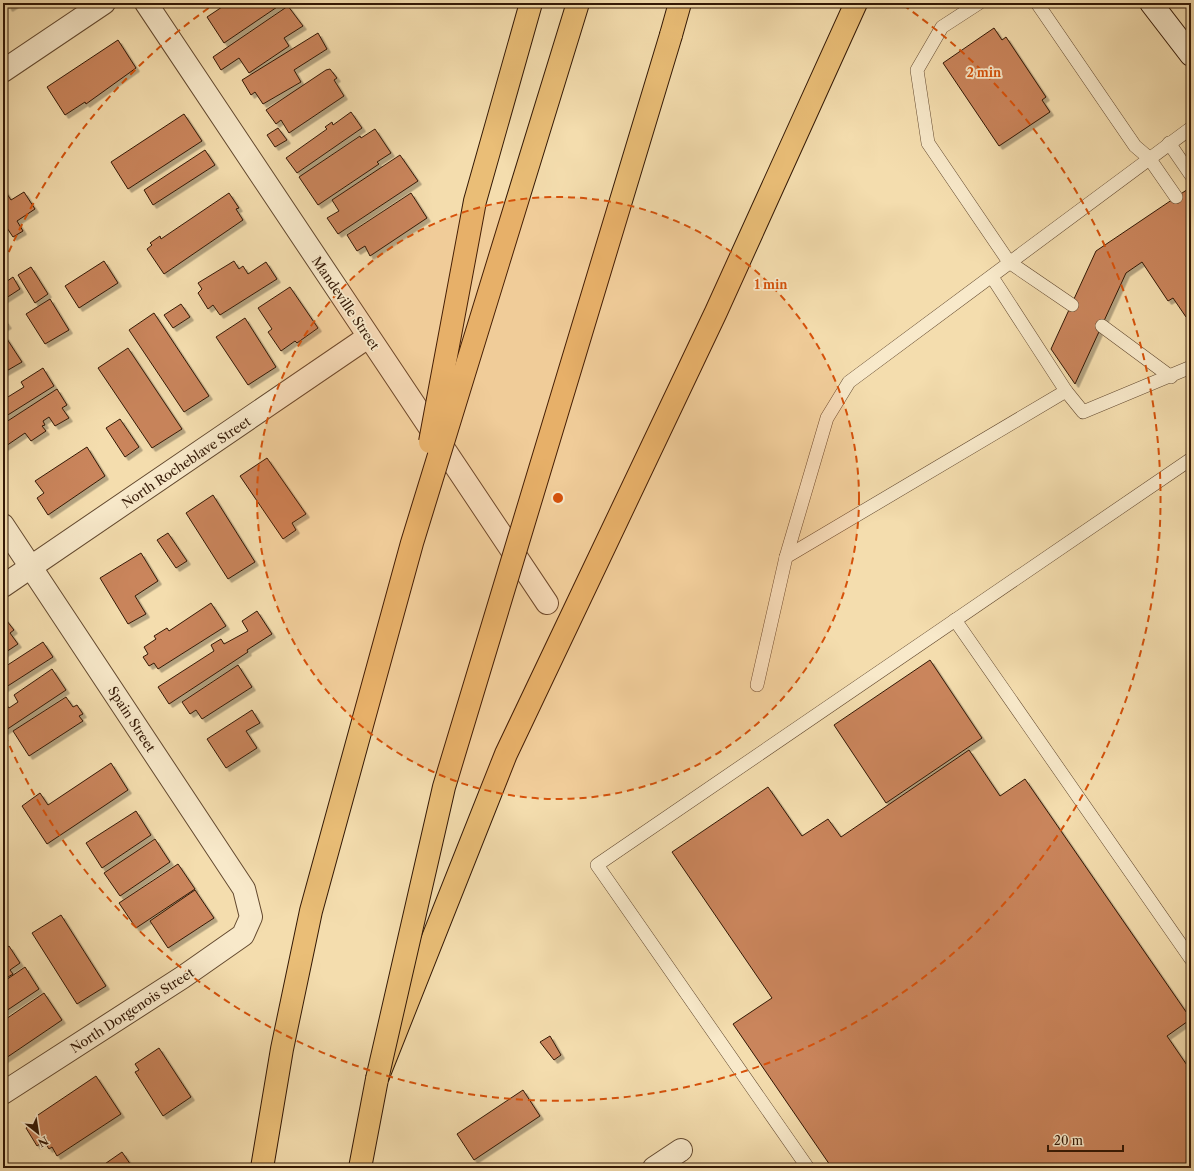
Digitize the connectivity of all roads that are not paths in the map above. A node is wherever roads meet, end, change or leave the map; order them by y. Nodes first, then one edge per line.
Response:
1 (104, 3) edge
2 (146, 3) edge
3 (532, 3) edge
4 (578, 3) edge
5 (680, 3) edge
6 (856, 3) edge
7 (980, 3) edge
8 (1037, 3) edge
9 (1151, 3) edge
10 (1191, 55) edge
11 (3, 71) edge
12 (1191, 128) edge
13 (1170, 144) junction
14 (1148, 158) junction
15 (1191, 175) edge
16 (1176, 197) dead end
17 (1009, 262) junction
18 (992, 277) junction
19 (1072, 305) dead end
20 (1102, 326) dead end
21 (368, 337) junction
22 (1191, 367) edge
23 (1170, 377) junction
24 (1066, 391) junction
25 (1191, 459) edge
26 (3, 525) edge
27 (412, 543) junction
28 (786, 557) junction
29 (32, 567) junction
30 (3, 586) edge
31 (547, 603) dead end
32 (955, 620) junction
33 (757, 685) dead end
34 (251, 917) joint
35 (1191, 959) edge
36 (377, 1079) junction
37 (3, 1093) edge
38 (680, 1150) dead end
39 (262, 1168) edge
40 (360, 1168) edge
41 (654, 1168) edge
42 (808, 1168) edge

1 - 11 street
2 - 21 street, Mandeville Street
3 - 27 highway, bridge
4 - 27 highway, bridge
5 - 36 highway, bridge
6 - 36 highway, bridge
7 - 17 lane
8 - 14 lane
9 - 10 street
12 - 13 lane
13 - 14 lane
13 - 15 lane
14 - 16 lane
14 - 17 lane
17 - 18 lane
17 - 19 lane
18 - 24 lane
18 - 28 lane
20 - 23 lane
21 - 29 street, North Rocheblave Street
21 - 31 street, Mandeville Street
22 - 23 lane
23 - 24 lane
24 - 28 lane
25 - 32 lane
26 - 29 street, Spain Street
27 - 39 highway, bridge
28 - 33 lane
29 - 30 street, North Rocheblave Street
29 - 34 street, Spain Street
32 - 35 lane
32 - 42 lane
34 - 37 street, North Dorgenois Street
36 - 40 highway
38 - 41 street

